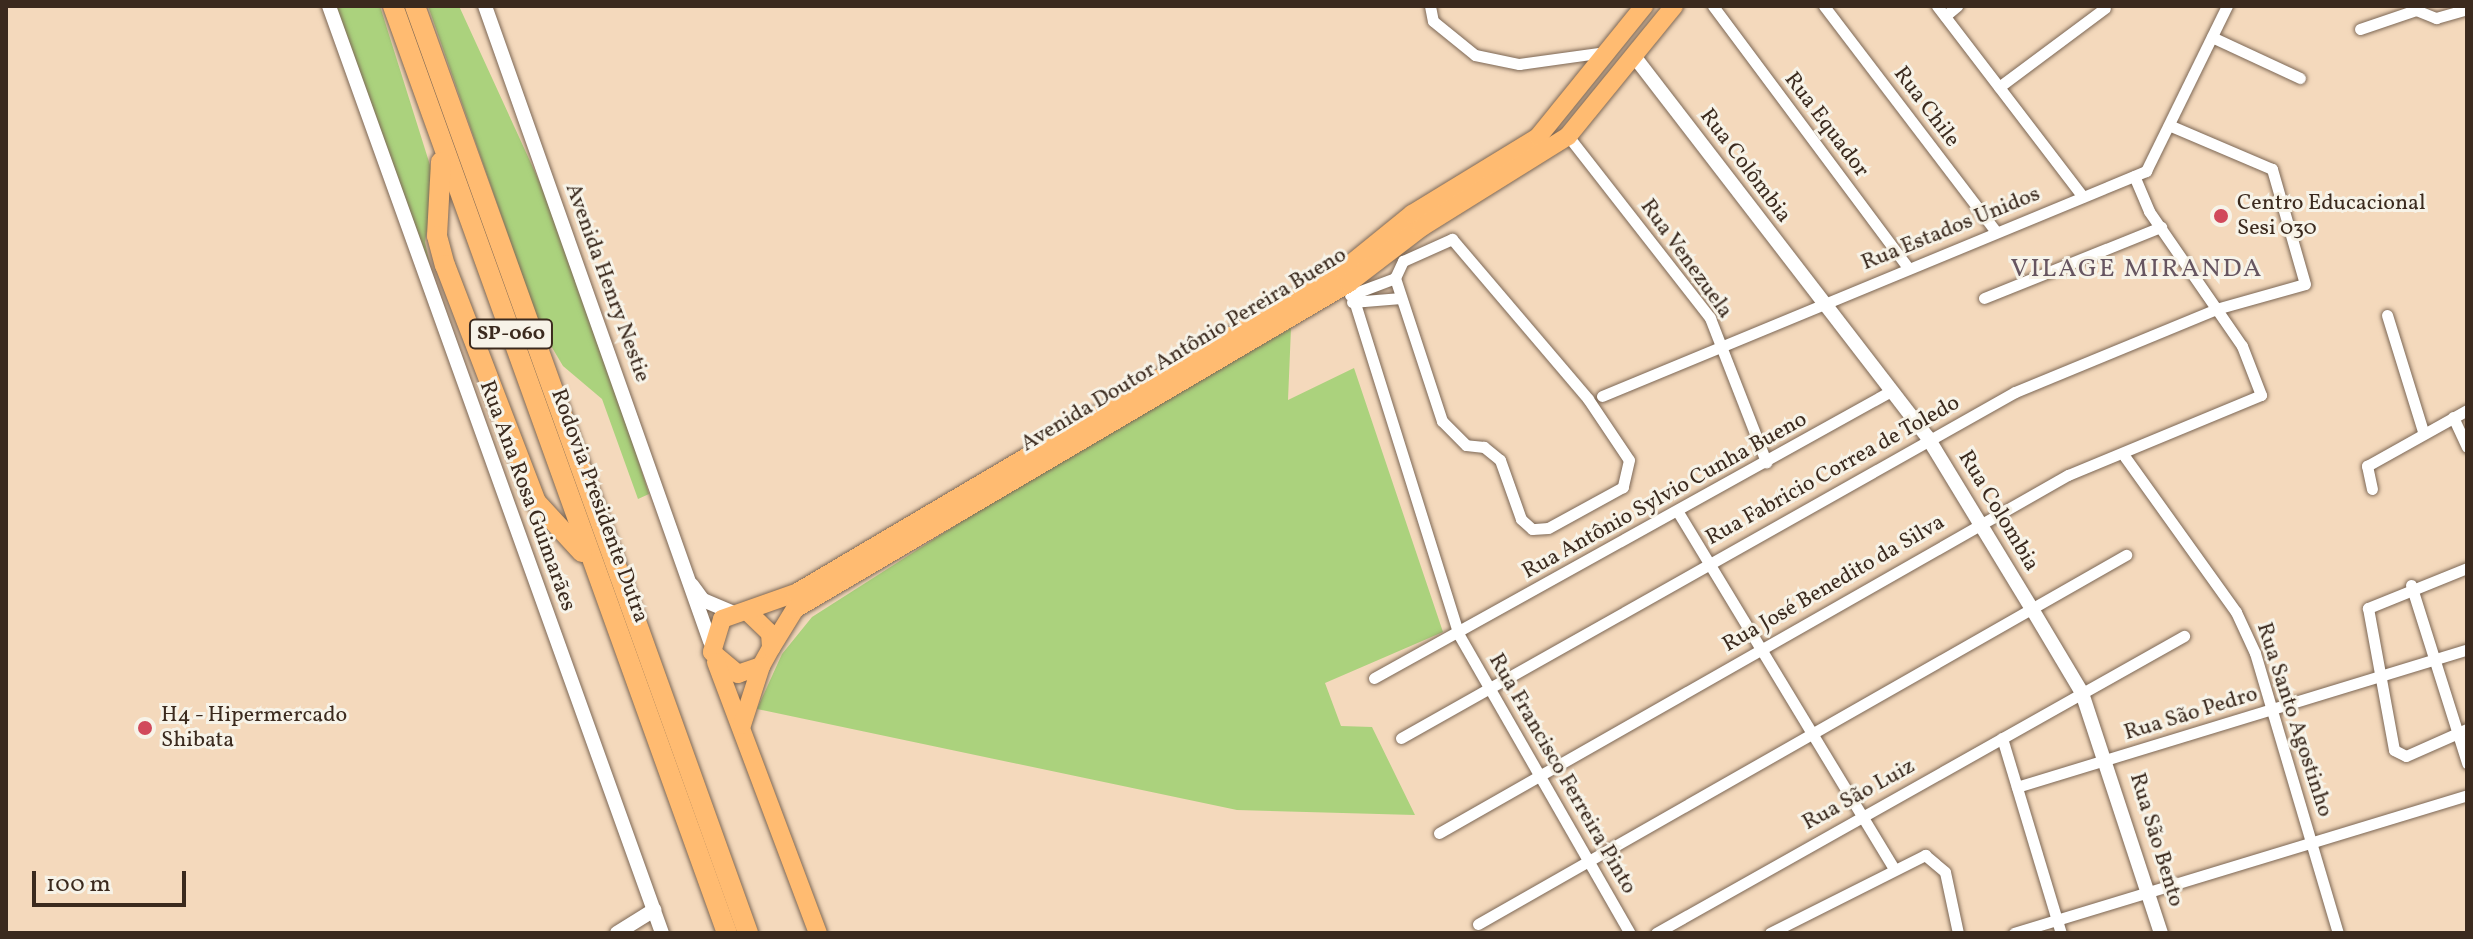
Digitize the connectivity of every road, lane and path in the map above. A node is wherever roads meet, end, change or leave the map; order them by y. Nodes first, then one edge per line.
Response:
1 (329, 6) edge
2 (393, 6) edge
3 (415, 6) edge
4 (485, 6) edge
5 (1430, 6) edge
6 (1644, 6) edge
7 (1674, 6) edge
8 (1713, 6) edge
9 (1824, 6) edge
10 (1957, 6) edge
11 (2227, 6) edge
12 (2105, 8) dead end
13 (2467, 9) edge
14 (1941, 11) edge
15 (2360, 29) dead end
16 (2212, 37) junction
17 (1613, 44) junction
18 (1634, 55) junction
19 (1580, 58) junction
20 (2300, 78) dead end
21 (421, 85) junction
22 (1999, 87) junction
23 (1572, 99) junction
24 (2171, 126) junction
25 (1568, 136) junction
26 (2134, 176) junction
27 (2083, 197) junction
28 (2161, 227) junction
29 (1996, 232) junction
30 (1908, 268) junction
31 (1395, 278) junction
32 (1348, 288) junction
33 (1401, 298) junction
34 (1984, 298) dead end
35 (1822, 302) junction
36 (2216, 309) junction
37 (2387, 315) dead end
38 (1721, 344) junction
39 (1891, 391) junction
40 (1602, 396) dead end
41 (2467, 410) edge
42 (2453, 417) junction
43 (2423, 431) junction
44 (1928, 438) junction
45 (2467, 447) edge
46 (2125, 457) junction
47 (1766, 462) junction
48 (2372, 489) dead end
49 (1678, 512) junction
50 (1980, 524) junction
51 (2126, 555) dead end
52 (1710, 562) junction
53 (2467, 568) edge
54 (685, 575) junction
55 (601, 584) junction
56 (2411, 585) junction
57 (2032, 609) junction
58 (741, 613) junction
59 (1459, 635) junction
60 (2184, 636) dead end
61 (710, 641) junction
62 (771, 648) junction
63 (1763, 648) junction
64 (2467, 649) edge
65 (2434, 659) junction
66 (716, 662) junction
67 (761, 666) junction
68 (2380, 676) junction
69 (1374, 678) dead end
70 (1490, 687) junction
71 (2082, 693) junction
72 (2272, 710) junction
73 (742, 728) junction
74 (2462, 732) edge
75 (1814, 733) junction
76 (1401, 738) dead end
77 (2002, 738) junction
78 (2108, 760) junction
79 (2467, 763) edge
80 (1541, 775) junction
81 (2017, 787) junction
82 (2467, 795) edge
83 (1863, 816) junction
84 (1439, 833) dead end
85 (2312, 840) junction
86 (1591, 860) junction
87 (1894, 868) junction
88 (2149, 892) junction
89 (654, 910) junction
90 (2057, 920) junction
91 (1478, 924) dead end
92 (617, 933) edge
93 (662, 933) edge
94 (727, 933) edge
95 (748, 933) edge
96 (818, 933) edge
97 (1630, 933) edge
98 (1656, 933) edge
99 (1770, 933) edge
100 (1958, 933) edge
101 (2014, 933) edge
102 (2061, 933) edge
103 (2161, 933) edge
104 (2338, 933) edge

1 - 89 street, Rua Ana Rosa Guimarães
2 - 21 highway, Rodovia Presidente Dutra / SP-060
3 - 95 highway, Rodovia Presidente Dutra / SP-060
4 - 54 street, Avenida Henry Nestie
5 - 19 street
6 - 17 main road, Avenida Doutor Antônio Pereira Bueno
7 - 18 main road, Avenida Doutor Antônio Pereira Bueno
8 - 30 street, Rua Equador
9 - 29 street, Rua Chile
10 - 14 street
11 - 16 street, Rua Estados Unidos
12 - 22 street
13 - 15 street
14 - 22 street
16 - 20 street
16 - 24 street, Rua Estados Unidos
17 - 18 main road
17 - 18 main road
17 - 19 street
17 - 23 main road, Avenida Doutor Antônio Pereira Bueno
18 - 25 main road, Avenida Doutor Antônio Pereira Bueno
18 - 35 street, Rua Colômbia
19 - 23 street
21 - 55 highway, Rodovia Presidente Dutra / SP-060
21 - 55 highway
22 - 27 street
23 - 25 main road
23 - 32 main road, Avenida Doutor Antônio Pereira Bueno
24 - 26 street, Rua Estados Unidos
24 - 36 street, Rua Fabricio Correa de Toledo
25 - 32 main road, Avenida Doutor Antônio Pereira Bueno
25 - 38 street, Rua Venezuela
26 - 27 street, Rua Estados Unidos
26 - 28 street
27 - 29 street, Rua Estados Unidos
28 - 34 street
28 - 36 street
29 - 30 street, Rua Estados Unidos
30 - 35 street, Rua Estados Unidos
31 - 32 street
31 - 33 street
31 - 33 street
32 - 33 street
32 - 58 main road, Avenida Doutor Antônio Pereira Bueno
32 - 59 street, Rua Francisco Ferreira Pinto
32 - 62 main road, Avenida Doutor Antônio Pereira Bueno
35 - 38 street, Rua Estados Unidos
35 - 39 street, Rua Colombia
36 - 44 street, Rua Fabricio Correa de Toledo
36 - 46 street, Rua José Benedito da Silva
37 - 43 street
38 - 40 street, Rua Estados Unidos
38 - 47 street, Rua Venezuela
39 - 44 street, Rua Colombia
39 - 47 street, Rua Antônio Sylvio Cunha Bueno
41 - 42 street
42 - 43 street
42 - 45 street
43 - 48 street
44 - 50 street, Rua Colombia
44 - 52 street, Rua Fabricio Correa de Toledo
46 - 50 street, Rua José Benedito da Silva
46 - 72 street, Rua Santo Agostinho
47 - 49 street, Rua Antônio Sylvio Cunha Bueno
49 - 52 street
49 - 59 street, Rua Antônio Sylvio Cunha Bueno
50 - 57 street, Rua Colombia
50 - 63 street, Rua José Benedito da Silva
51 - 57 street
52 - 63 street
52 - 70 street, Rua Fabricio Correa de Toledo
53 - 56 street
54 - 58 street
54 - 61 street, Avenida Henry Nestie
55 - 94 highway, Rodovia Presidente Dutra / SP-060
56 - 65 street
56 - 68 street
57 - 71 street, Rua Colombia
57 - 75 street
58 - 61 main road
58 - 62 main road
59 - 69 street, Rua Antônio Sylvio Cunha Bueno
59 - 70 street, Rua Francisco Ferreira Pinto
60 - 71 street, Rua São Luiz
61 - 66 main road
62 - 67 main road
63 - 75 street
63 - 80 street, Rua José Benedito da Silva
64 - 65 street, Rua São Pedro
65 - 68 street, Rua São Pedro
65 - 74 street
66 - 67 main road
66 - 73 main road
67 - 73 main road
68 - 72 street, Rua São Pedro
68 - 74 street
70 - 76 street, Rua Fabricio Correa de Toledo
70 - 80 street, Rua Francisco Ferreira Pinto
71 - 77 street, Rua São Luiz
71 - 78 street, Rua Colombia
72 - 78 street, Rua São Pedro
72 - 85 street, Rua Santo Agostinho
73 - 96 main road
74 - 79 street
75 - 83 street
75 - 86 street
77 - 81 street
77 - 83 street, Rua São Luiz
78 - 81 street, Rua São Pedro
78 - 88 street, Rua São Bento
80 - 84 street, Rua José Benedito da Silva
80 - 86 street, Rua Francisco Ferreira Pinto
81 - 90 street
82 - 85 street
83 - 87 street
83 - 98 street, Rua São Luiz
85 - 88 street
85 - 104 street, Rua Santo Agostinho
86 - 91 street
86 - 97 street, Rua Francisco Ferreira Pinto
87 - 99 street
87 - 100 street
88 - 90 street
88 - 103 street, Rua São Bento
89 - 92 street
89 - 93 street, Rua Ana Rosa Guimarães
90 - 101 street
90 - 102 street

